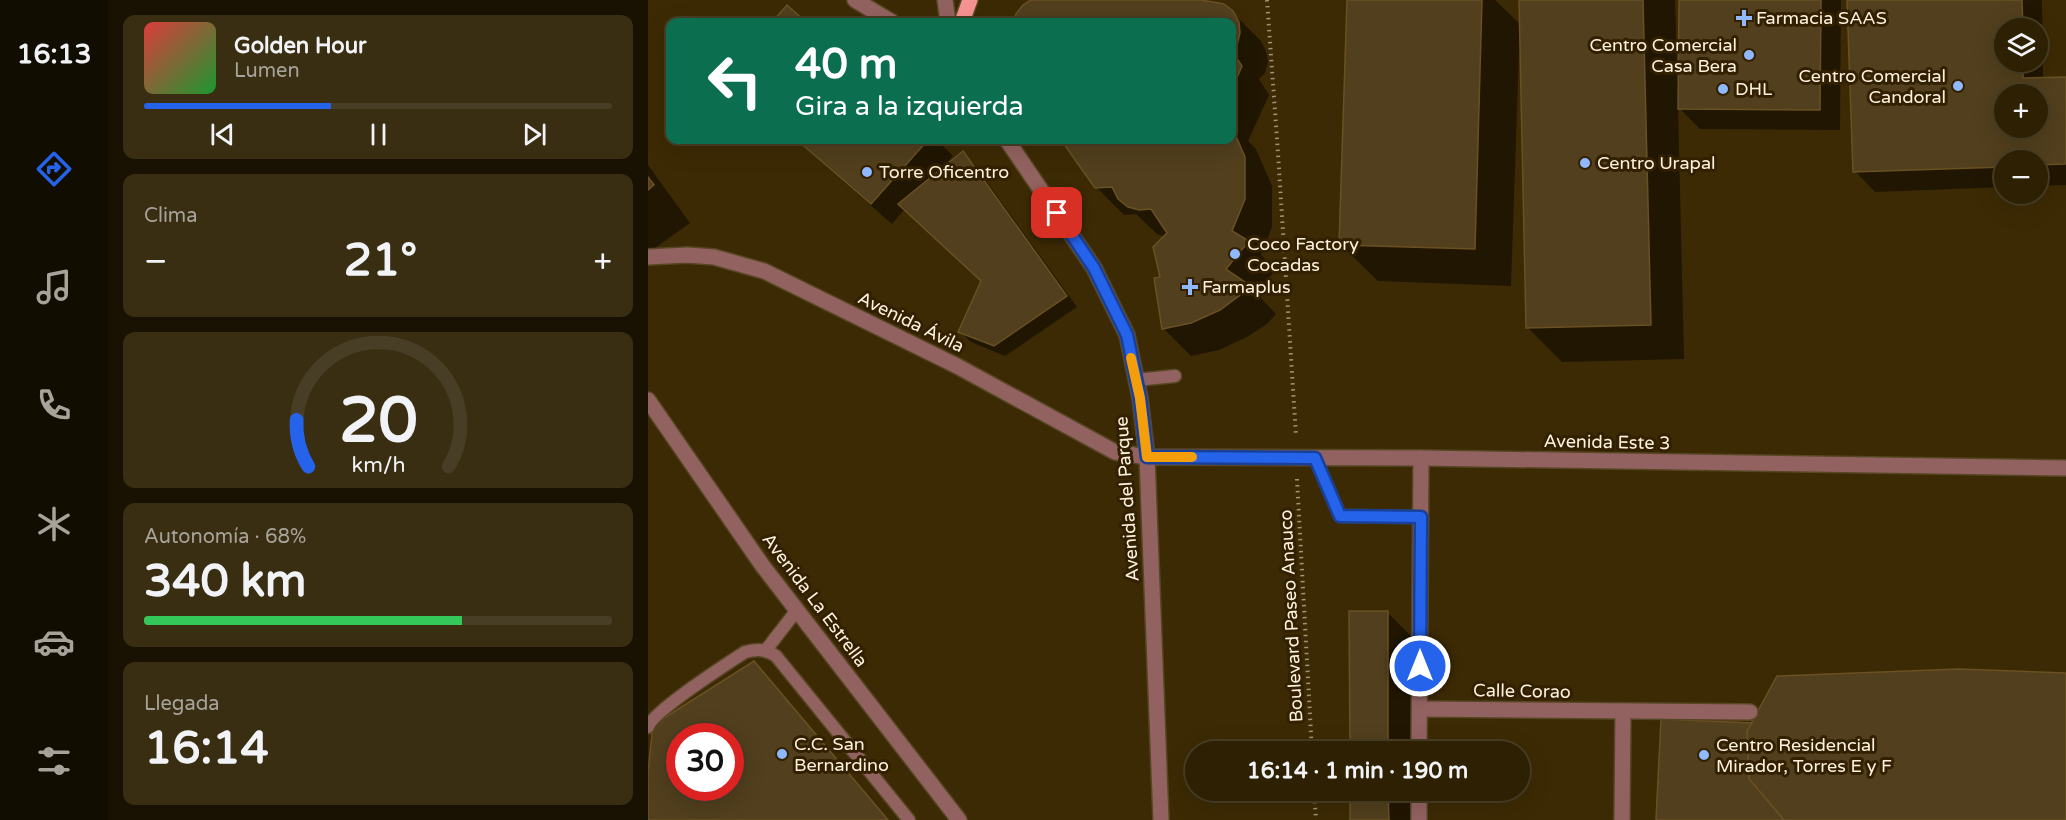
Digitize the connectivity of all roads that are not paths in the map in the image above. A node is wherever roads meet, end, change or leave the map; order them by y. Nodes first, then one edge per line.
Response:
1 (855, 0) edge
2 (945, 0) edge
3 (970, 0) edge
4 (885, 18) edge
5 (947, 18) edge
6 (963, 18) edge
7 (1011, 144) edge
8 (648, 257) edge
9 (1175, 376) dead end
10 (1136, 380) junction
11 (648, 400) edge
12 (1147, 457) junction
13 (1315, 458) junction
14 (1421, 458) junction
15 (2066, 468) edge
16 (1421, 517) junction
17 (797, 610) junction
18 (766, 650) junction
19 (1420, 709) junction
20 (1623, 711) junction
21 (1750, 712) dead end
22 (648, 727) edge
23 (1419, 741) edge
24 (1419, 801) edge
25 (909, 820) edge
26 (958, 820) edge
27 (1161, 820) edge
28 (1419, 820) edge
29 (1622, 820) edge

1 - 4 street
2 - 5 street
3 - 6 main road
7 - 10 street, Avenida del Parque
8 - 12 street, Avenida Ávila
9 - 10 lane
10 - 12 street, Avenida del Parque
11 - 17 street, Avenida La Estrella
12 - 13 street, Avenida Este 3
12 - 27 street, Avenida del Parque
13 - 14 street, Avenida Este 3
13 - 16 lane
14 - 15 street, Avenida Este 3
14 - 16 street
16 - 19 street
17 - 18 lane
17 - 26 street, Avenida La Estrella
18 - 22 lane
18 - 25 lane
19 - 20 street, Calle Corao
19 - 23 street
20 - 21 street, Calle Corao
20 - 29 street
24 - 28 street

